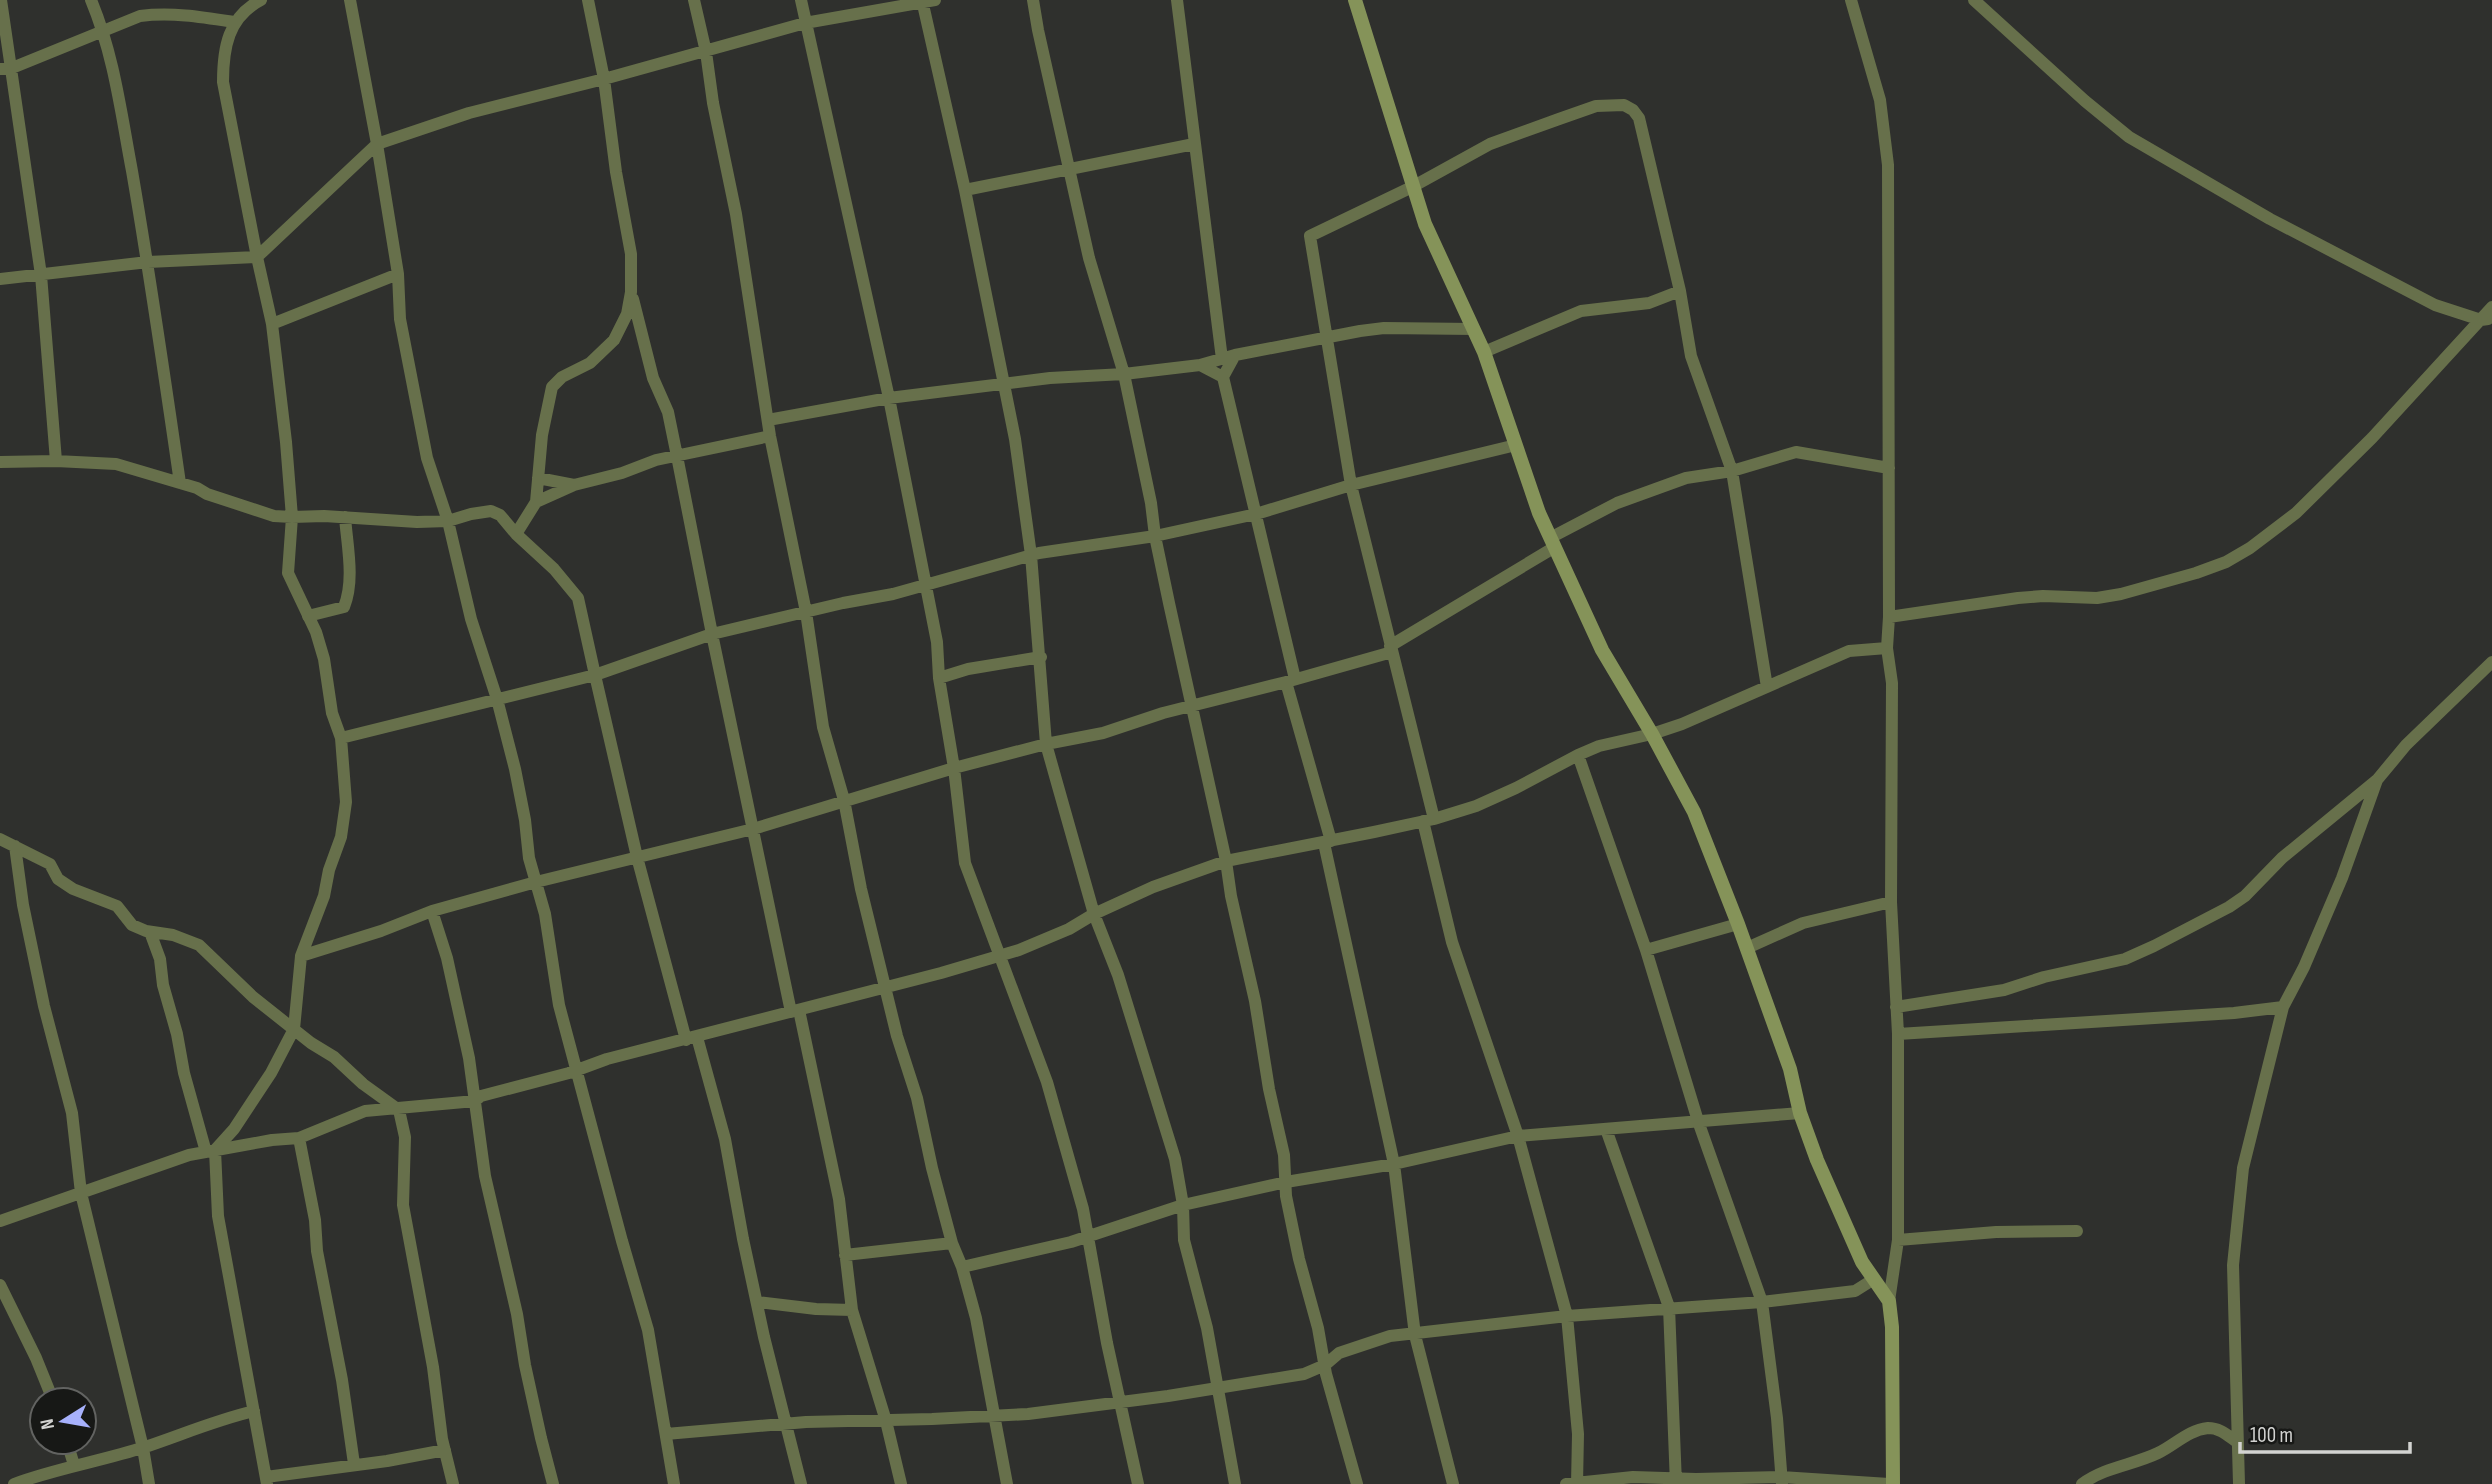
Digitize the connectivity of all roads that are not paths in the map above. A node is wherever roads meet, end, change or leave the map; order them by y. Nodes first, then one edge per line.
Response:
1 (1, 0) edge
2 (350, 0) edge
3 (589, 0) edge
4 (694, 0) edge
5 (801, 0) edge
6 (1033, 0) edge
7 (1177, 0) edge
8 (1355, 0) edge
9 (1851, 0) edge
10 (1974, 0) edge
11 (256, 1) edge
12 (927, 1) edge
13 (97, 3) edge
14 (234, 22) junction
15 (805, 23) junction
16 (104, 31) junction
17 (706, 52) junction
18 (6, 69) edge
19 (604, 79) junction
20 (377, 144) junction
21 (1194, 144) junction
22 (1069, 167) junction
23 (1412, 187) junction
24 (965, 190) junction
25 (257, 257) junction
26 (148, 262) junction
27 (398, 274) junction
28 (41, 275) junction
29 (0, 279) edge
30 (1680, 291) junction
31 (631, 292) junction
32 (2492, 307) edge
33 (2486, 320) edge
34 (272, 324) junction
35 (1474, 329) junction
36 (1326, 339) junction
37 (1484, 352) junction
38 (1229, 357) junction
39 (1200, 365) junction
40 (1124, 374) junction
41 (1223, 377) junction
42 (1004, 386) junction
43 (889, 398) junction
44 (768, 420) junction
45 (770, 436) junction
46 (1516, 445) junction
47 (677, 456) junction
48 (56, 461) junction
49 (0, 462) edge
50 (1889, 468) junction
51 (1732, 471) junction
52 (538, 478) junction
53 (180, 483) junction
54 (574, 485) junction
55 (1351, 485) junction
56 (536, 502) junction
57 (1256, 514) junction
58 (292, 517) junction
59 (345, 517) junction
60 (448, 521) junction
61 (516, 534) junction
62 (1155, 536) junction
63 (1552, 543) junction
64 (1031, 555) junction
65 (925, 584) junction
66 (806, 612) junction
67 (308, 616) junction
68 (1889, 617) junction
69 (712, 634) junction
70 (1887, 648) junction
71 (1391, 649) junction
72 (1041, 657) junction
73 (2492, 662) edge
74 (596, 675) junction
75 (939, 678) junction
76 (1290, 681) junction
77 (1767, 687) junction
78 (497, 699) junction
79 (1191, 706) junction
80 (1652, 734) junction
81 (341, 738) junction
82 (1046, 744) junction
83 (1578, 755) junction
84 (954, 768) junction
85 (2377, 780) junction
86 (844, 800) junction
87 (1429, 820) junction
88 (753, 829) junction
89 (0, 839) edge
90 (1327, 842) junction
91 (15, 846) junction
92 (637, 857) junction
93 (1226, 862) junction
94 (536, 882) junction
95 (1891, 902) junction
96 (432, 911) junction
97 (1094, 914) junction
98 (1738, 924) junction
99 (150, 932) junction
100 (1747, 948) junction
101 (1646, 950) junction
102 (301, 956) junction
103 (1000, 956) junction
104 (885, 988) junction
105 (2283, 1006) junction
106 (1896, 1007) junction
107 (795, 1011) junction
108 (294, 1029) junction
109 (1898, 1034) junction
110 (692, 1038) junction
111 (577, 1070) junction
112 (475, 1101) junction
113 (399, 1110) junction
114 (1800, 1113) junction
115 (1698, 1121) junction
116 (1606, 1129) junction
117 (1518, 1136) junction
118 (299, 1138) junction
119 (211, 1151) junction
120 (1394, 1164) junction
121 (1286, 1182) junction
122 (81, 1193) junction
123 (1183, 1205) junction
124 (0, 1221) edge
125 (2077, 1231) dead end
126 (1087, 1236) junction
127 (1898, 1240) junction
128 (952, 1243) junction
129 (845, 1255) junction
130 (962, 1267) junction
131 (1874, 1279) junction
132 (0, 1285) edge
133 (1889, 1301) junction
134 (1762, 1302) junction
135 (758, 1303) junction
136 (1669, 1307) junction
137 (852, 1310) junction
138 (1567, 1316) junction
139 (1415, 1335) junction
140 (1325, 1365) junction
141 (47, 1386) edge
142 (1217, 1388) junction
143 (1121, 1402) junction
144 (254, 1411) junction
145 (995, 1416) junction
146 (886, 1421) junction
147 (785, 1424) junction
148 (666, 1434) junction
149 (2237, 1441) junction
150 (143, 1448) junction
151 (444, 1450) junction
152 (71, 1456) edge
153 (354, 1464) junction
154 (74, 1465) junction
155 (267, 1480) edge
156 (1676, 1481) edge
157 (1781, 1481) edge
158 (14, 1484) edge
159 (149, 1484) edge
160 (453, 1484) edge
161 (553, 1484) edge
162 (674, 1484) edge
163 (801, 1484) edge
164 (901, 1484) edge
165 (1007, 1484) edge
166 (1138, 1484) edge
167 (1235, 1484) edge
168 (1357, 1484) edge
169 (1453, 1484) edge
170 (1573, 1484) edge
171 (1891, 1484) edge
172 (2082, 1484) edge
173 (2239, 1484) edge

1 - 18 street
2 - 20 street
3 - 19 street
4 - 17 street
5 - 15 street
6 - 22 street
7 - 21 street
8 - 23 street
9 - 50 street
10 - 33 street
11 - 14 street
12 - 15 street
12 - 24 street
13 - 16 street
14 - 16 street
14 - 25 street
15 - 17 street
15 - 43 street
16 - 18 street
16 - 26 street
17 - 19 street
17 - 44 street
18 - 28 street
19 - 20 street
19 - 31 street
20 - 25 street
20 - 27 street
21 - 22 street
21 - 38 street
22 - 24 street
22 - 40 street
23 - 30 street
23 - 35 street
23 - 36 street
24 - 42 street
25 - 26 street
25 - 34 street
26 - 28 street
26 - 53 street
27 - 34 street
27 - 60 street
28 - 29 street
28 - 48 street
30 - 37 street
30 - 51 street
31 - 47 street
31 - 52 street
32 - 33 street
33 - 68 street
34 - 58 street
35 - 36 street
35 - 37 street
36 - 38 street
36 - 55 street
37 - 46 street
38 - 39 street
38 - 41 street
39 - 40 street
39 - 41 street
40 - 42 street
40 - 62 street
41 - 57 street
42 - 43 street
42 - 64 street
43 - 44 street
43 - 65 street
44 - 45 street
45 - 47 street
45 - 66 street
46 - 55 street
46 - 63 street
47 - 54 street
47 - 69 street
48 - 49 street
48 - 53 street
50 - 51 street
50 - 68 street
51 - 63 street
51 - 77 street
52 - 54 street
52 - 56 street
53 - 58 street
54 - 56 street
55 - 57 street
55 - 71 street
56 - 61 street
57 - 62 street
57 - 76 street
58 - 59 street
58 - 67 street
59 - 60 street
59 - 67 street
60 - 61 street
60 - 78 street
61 - 74 street
62 - 64 street
62 - 79 street
63 - 71 street
63 - 80 street
64 - 65 street
64 - 72 street
65 - 66 street
65 - 75 street
66 - 69 street
66 - 86 street
67 - 81 street
68 - 70 street
69 - 74 street
69 - 88 street
70 - 77 street
70 - 95 street
71 - 76 street
71 - 87 street
72 - 75 street
72 - 82 street
73 - 85 street
74 - 78 street
74 - 92 street
75 - 84 street
76 - 79 street
76 - 90 street
77 - 80 street
78 - 81 street
78 - 94 street
79 - 82 street
79 - 93 street
80 - 83 street
80 - 98 street
81 - 102 street
82 - 84 street
82 - 97 street
83 - 87 street
83 - 101 street
84 - 86 street
84 - 103 street
85 - 105 street
85 - 106 street
86 - 88 street
86 - 104 street
87 - 90 street
87 - 117 street
88 - 92 street
88 - 107 street
89 - 91 street
90 - 93 street
90 - 120 street
91 - 99 street
91 - 122 street
92 - 94 street
92 - 110 street
93 - 97 street
93 - 121 street
94 - 96 street
94 - 111 street
95 - 100 street
95 - 106 street
96 - 102 street
96 - 112 street
97 - 103 street
97 - 123 street
98 - 100 street
98 - 101 street
99 - 108 street
99 - 119 street
100 - 114 street
101 - 115 street
102 - 108 street
103 - 104 street
103 - 126 street
104 - 107 street
104 - 128 street
105 - 109 street
105 - 149 street
106 - 109 street
107 - 110 street
107 - 129 street
108 - 113 street
108 - 119 street
109 - 127 street
110 - 111 street
110 - 135 street
111 - 112 street
111 - 148 street
112 - 113 street
112 - 161 street
113 - 118 street
113 - 151 street
114 - 115 street
114 - 131 street
115 - 116 street
115 - 134 street
116 - 117 street
116 - 136 street
117 - 120 street
117 - 138 street
118 - 119 street
118 - 153 street
119 - 122 street
119 - 144 street
120 - 121 street
120 - 139 street
121 - 123 street
121 - 140 street
122 - 124 street
122 - 150 street
123 - 126 street
123 - 142 street
125 - 127 street
126 - 130 street
126 - 143 street
127 - 133 street
128 - 129 street
128 - 130 street
129 - 137 street
130 - 145 street
131 - 133 street
131 - 134 street
132 - 141 street
133 - 171 street
134 - 136 street
134 - 157 street
135 - 137 street
135 - 147 street
136 - 138 street
136 - 156 street
137 - 146 street
138 - 139 street
138 - 170 street
139 - 140 street
139 - 169 street
140 - 142 street
140 - 168 street
142 - 143 street
142 - 167 street
143 - 145 street
143 - 166 street
144 - 150 street
144 - 155 street
145 - 146 street
145 - 165 street
146 - 147 street
146 - 164 street
147 - 148 street
147 - 163 street
148 - 162 street
149 - 172 street
149 - 173 street
150 - 154 street
150 - 159 street
151 - 153 street
151 - 160 street
152 - 154 street
153 - 155 street
154 - 158 street
156 - 157 street
156 - 170 street
157 - 171 street

